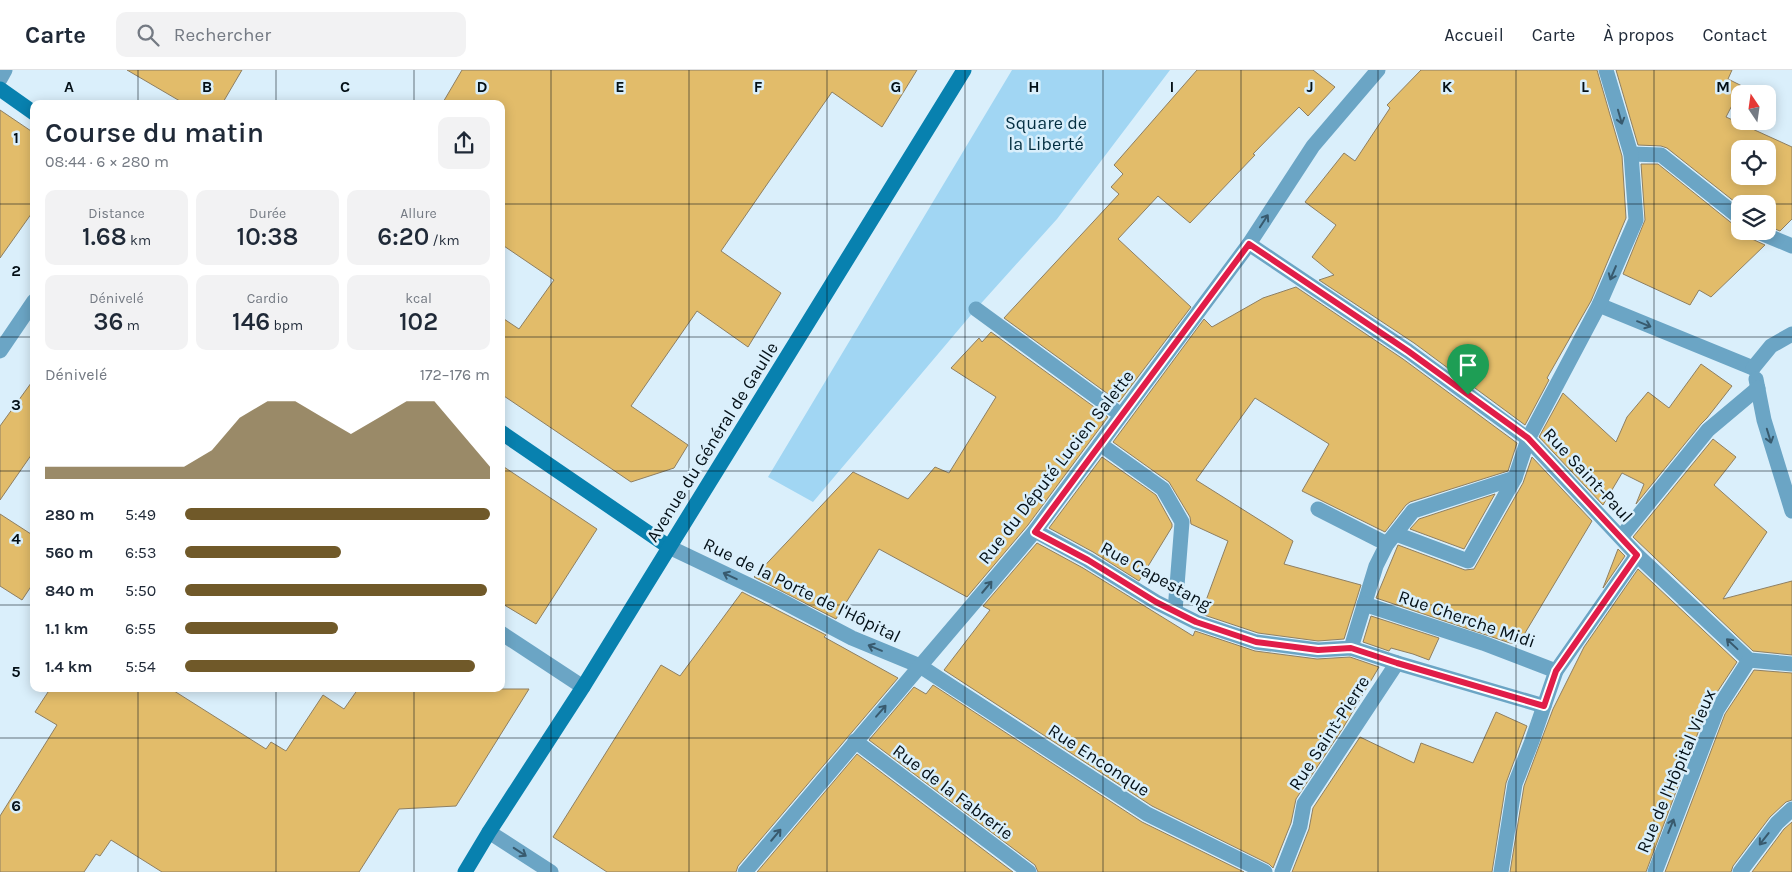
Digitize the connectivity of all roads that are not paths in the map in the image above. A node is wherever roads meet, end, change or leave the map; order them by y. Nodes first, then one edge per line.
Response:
1 (5, 70) edge
2 (964, 70) edge
3 (1378, 70) edge
4 (1606, 70) edge
5 (0, 79) edge
6 (0, 89) edge
7 (30, 110) edge
8 (1631, 154) junction
9 (1731, 211) edge
10 (1776, 239) edge
11 (1249, 244) junction
12 (1792, 246) edge
13 (1599, 305) junction
14 (976, 309) dead end
15 (30, 316) edge
16 (1792, 334) edge
17 (0, 351) edge
18 (1753, 368) junction
19 (1758, 388) junction
20 (1121, 415) junction
21 (505, 435) edge
22 (1528, 438) junction
23 (1100, 444) junction
24 (1516, 478) junction
25 (1318, 509) dead end
26 (1792, 511) edge
27 (1035, 532) junction
28 (1621, 537) junction
29 (1391, 539) junction
30 (669, 547) junction
31 (1637, 555) junction
32 (1364, 604) junction
33 (1175, 611) junction
34 (505, 635) edge
35 (1351, 648) junction
36 (1748, 660) junction
37 (1397, 663) junction
38 (1792, 664) edge
39 (920, 666) junction
40 (1556, 671) junction
41 (583, 687) junction
42 (1544, 706) junction
43 (855, 741) junction
44 (1792, 809) edge
45 (489, 832) junction
46 (465, 872) edge
47 (551, 872) edge
48 (745, 872) edge
49 (1029, 872) edge
50 (1265, 872) edge
51 (1282, 872) edge
52 (1501, 872) edge
53 (1654, 872) edge
54 (1740, 872) edge

1 - 5 street
2 - 30 main road, Avenue du Général de Gaulle
11 -> 3 street, Rue du Député Lucien Salette
4 -> 8 street
6 - 7 main road
8 - 9 street
8 -> 13 street
10 - 12 street
11 - 20 street, Rue du Député Lucien Salette
11 - 22 street, Rue Saint-Paul
13 -> 18 street
13 - 22 street
14 - 20 street
15 - 17 street
16 - 18 street
18 - 19 street
19 -> 26 street
19 - 28 street
20 - 23 street, Rue du Député Lucien Salette
21 - 30 main road
22 - 24 street
22 - 28 street, Rue Saint-Paul
23 - 27 street, Rue du Député Lucien Salette
23 - 33 street
24 - 29 street
24 - 29 street
25 - 29 street
27 - 33 street, Rue Capestang
39 -> 27 street, Rue du Député Lucien Salette
28 - 31 street, Rue Saint-Paul
29 - 32 street
39 -> 30 street, Rue de la Porte de l'Hôpital
30 - 41 main road, Avenue du Général de Gaulle
36 -> 31 street, Rue Saint-Paul
31 - 40 street
32 - 35 street
32 - 40 street, Rue Cherche Midi
33 - 35 street, Rue Capestang
34 - 41 street
35 - 37 street, Rue Saint-Pierre
36 - 38 street
53 -> 36 street, Rue de l'Hôpital Vieux
37 - 42 street
37 - 51 street, Rue Saint-Pierre
43 -> 39 street, Rue du Député Lucien Salette
39 - 50 street, Rue Enconque
40 - 42 street
41 - 45 main road, Avenue du Général de Gaulle
42 - 52 street
48 -> 43 street, Rue du Député Lucien Salette
43 - 49 street, Rue de la Fabrerie
44 -> 54 street
45 - 46 main road, Avenue du Général de Gaulle
45 -> 47 street

